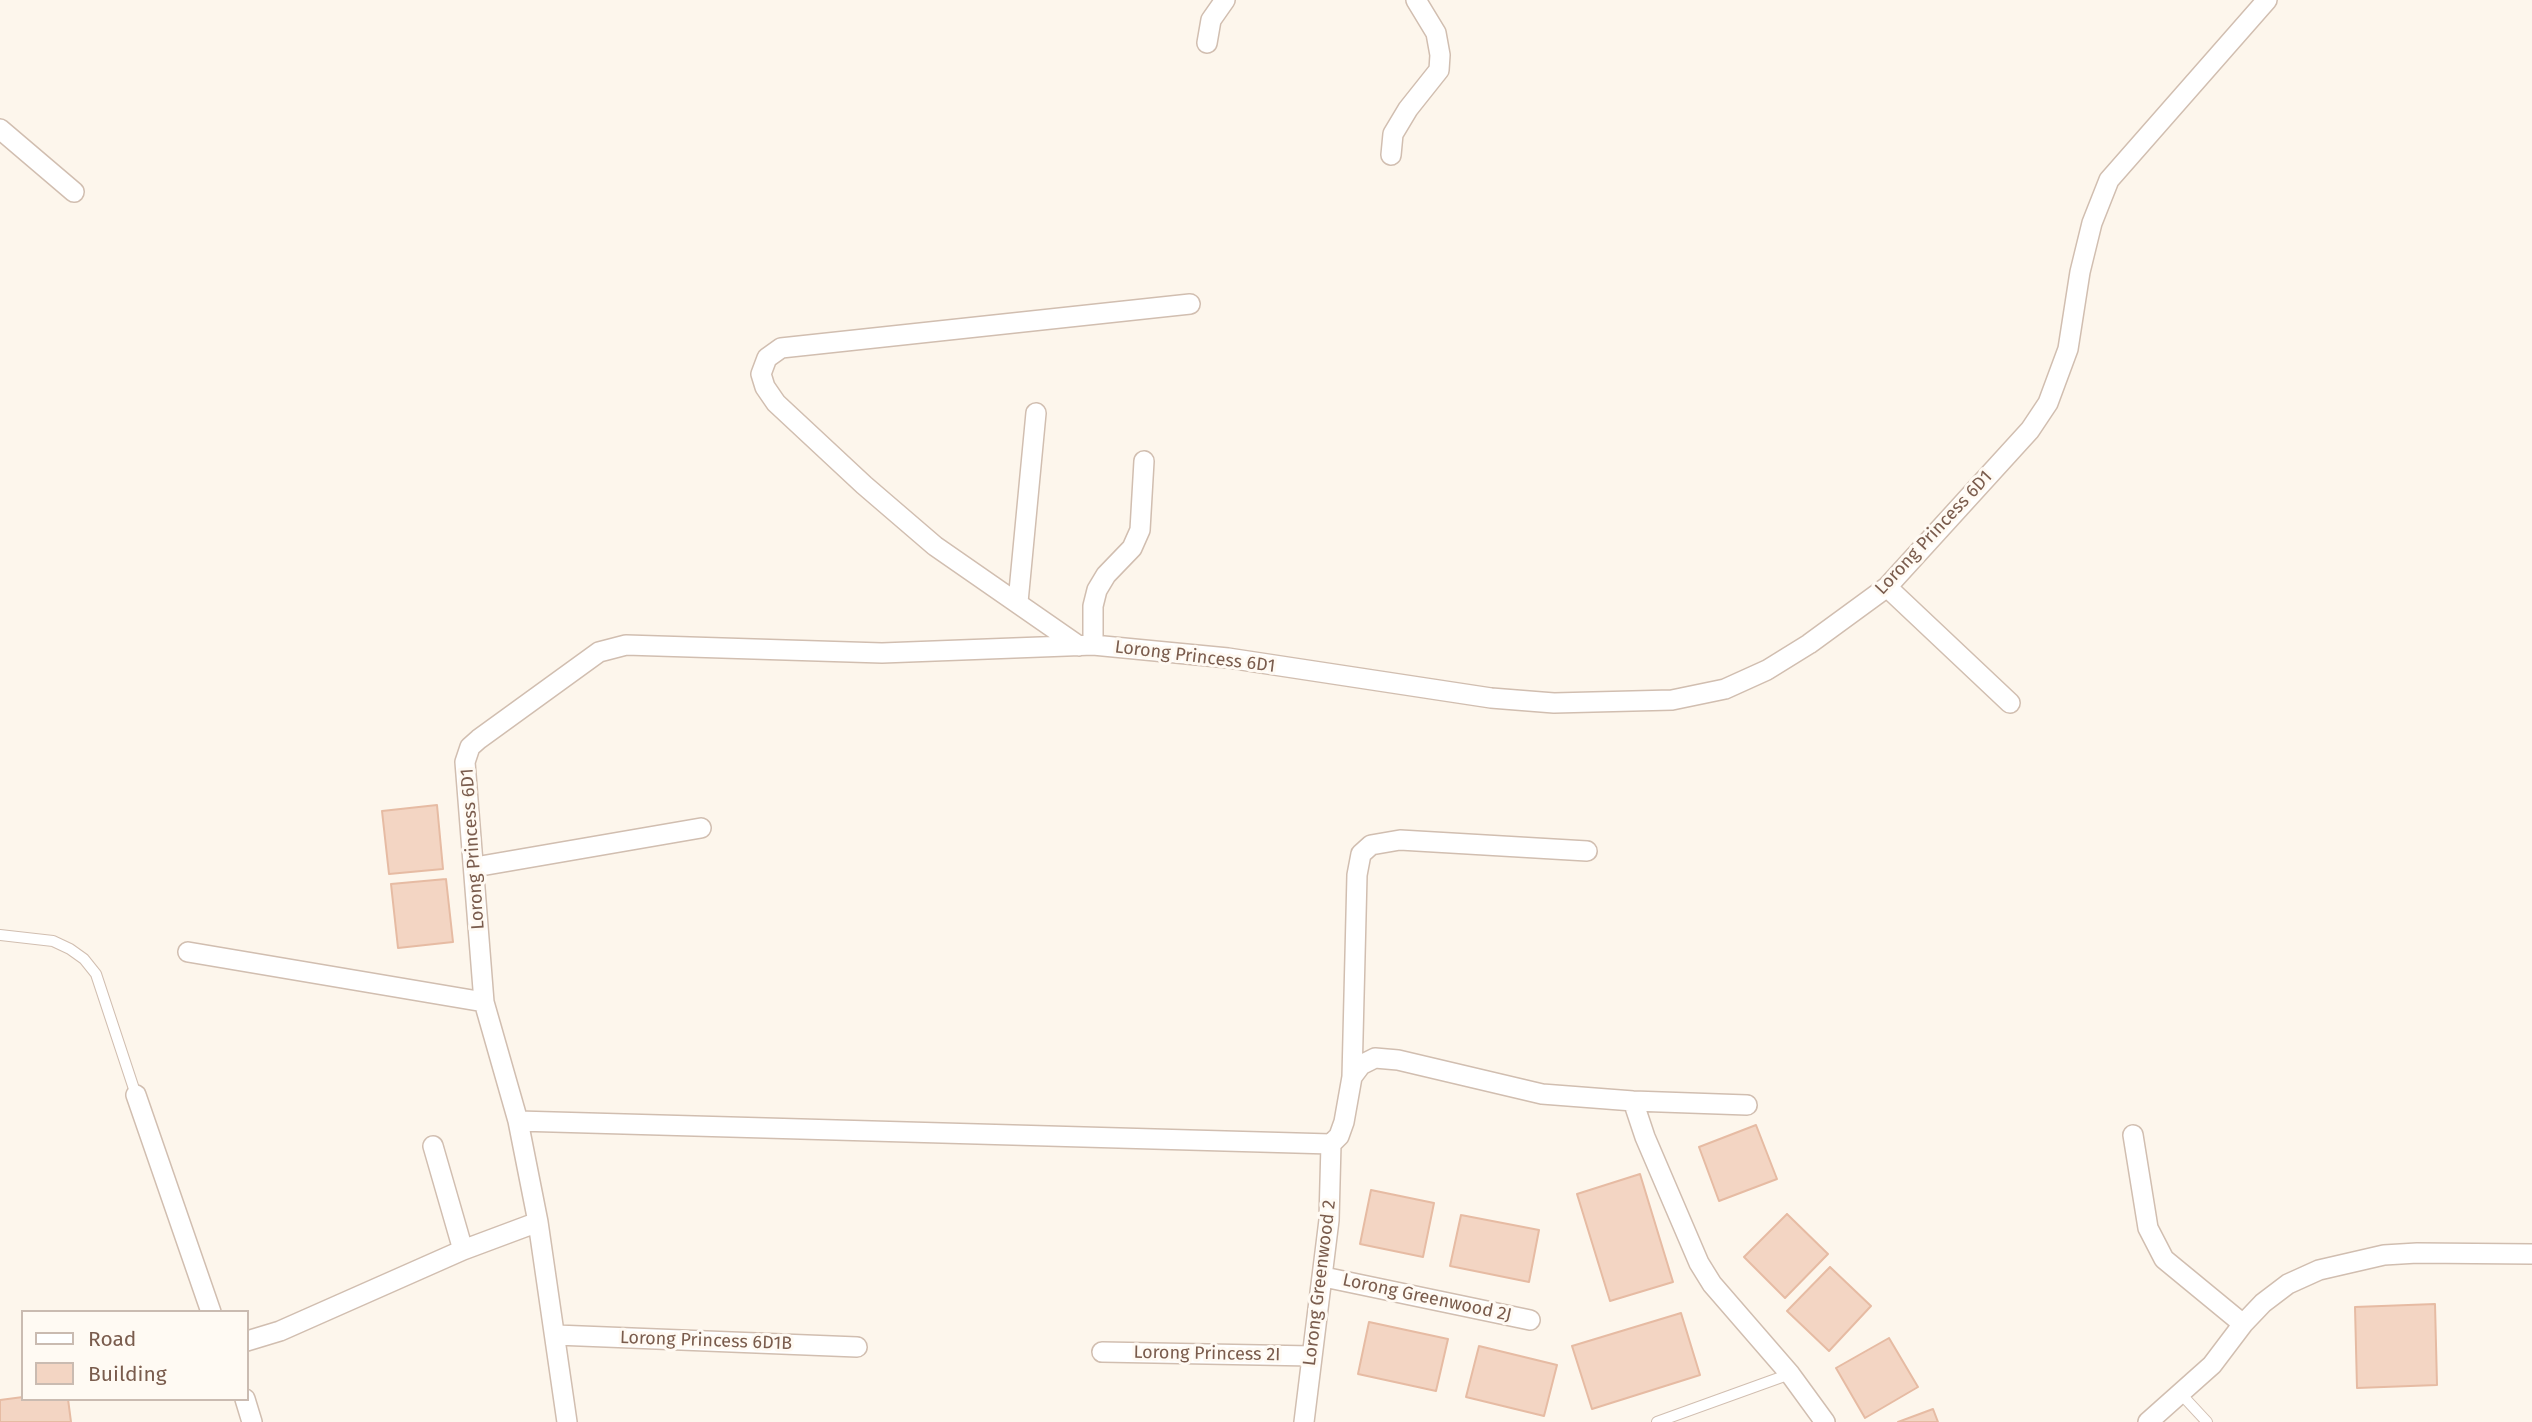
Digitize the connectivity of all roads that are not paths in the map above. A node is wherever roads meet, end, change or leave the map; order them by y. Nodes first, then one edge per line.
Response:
1 (1225, 0) edge
2 (1416, 0) edge
3 (2267, 0) edge
4 (1207, 43) dead end
5 (0, 129) edge
6 (1391, 155) dead end
7 (74, 192) dead end
8 (1190, 304) dead end
9 (1037, 412) dead end
10 (1144, 461) dead end
11 (1887, 587) junction
12 (1018, 602) junction
13 (1086, 646) junction
14 (2010, 703) dead end
15 (701, 828) dead end
16 (1587, 851) dead end
17 (475, 867) junction
18 (0, 935) edge
19 (188, 952) dead end
20 (484, 1002) junction
21 (1352, 1077) junction
22 (136, 1095) joint
23 (1633, 1101) junction
24 (1746, 1105) dead end
25 (518, 1121) junction
26 (2133, 1135) dead end
27 (1331, 1144) junction
28 (433, 1146) dead end
29 (538, 1222) junction
30 (464, 1250) junction
31 (2532, 1254) edge
32 (1324, 1277) junction
33 (210, 1310) edge
34 (1530, 1320) dead end
35 (2243, 1324) junction
36 (556, 1335) junction
37 (248, 1341) edge
38 (857, 1347) dead end
39 (1102, 1352) dead end
40 (1312, 1356) junction
41 (1790, 1374) junction
42 (2181, 1394) junction
43 (246, 1401) edge
44 (252, 1422) edge
45 (568, 1422) edge
46 (1304, 1422) edge
47 (1657, 1422) edge
48 (1825, 1422) edge
49 (2148, 1422) edge
50 (2207, 1422) edge

1 - 4 street
2 - 6 street
3 - 11 street, Lorong Princess 6D1
5 - 7 street
8 - 12 street
9 - 12 street
10 - 13 street
11 - 13 street, Lorong Princess 6D1
11 - 14 street
12 - 13 street
13 - 17 street, Lorong Princess 6D1
15 - 17 street
16 - 21 street
17 - 20 street, Lorong Princess 6D1
18 - 22 lane
19 - 20 street
20 - 25 street, Lorong Princess 6D1
21 - 23 street
21 - 27 street
22 - 33 street
23 - 24 street
23 - 41 street
25 - 27 street
25 - 29 street, Lorong Princess 6D1
26 - 35 street
27 - 32 street, Lorong Greenwood 2
28 - 30 street
29 - 30 street
29 - 36 street, Lorong Princess 6D1
30 - 37 street
31 - 35 street
32 - 34 street, Lorong Greenwood 2J
32 - 40 street, Lorong Greenwood 2
35 - 42 street
36 - 38 street, Lorong Princess 6D1B
36 - 45 street, Lorong Princess 6D1
39 - 40 street, Lorong Princess 2I
40 - 46 street, Lorong Greenwood 2
41 - 47 lane
41 - 48 street
42 - 49 street
42 - 50 lane
43 - 44 street

